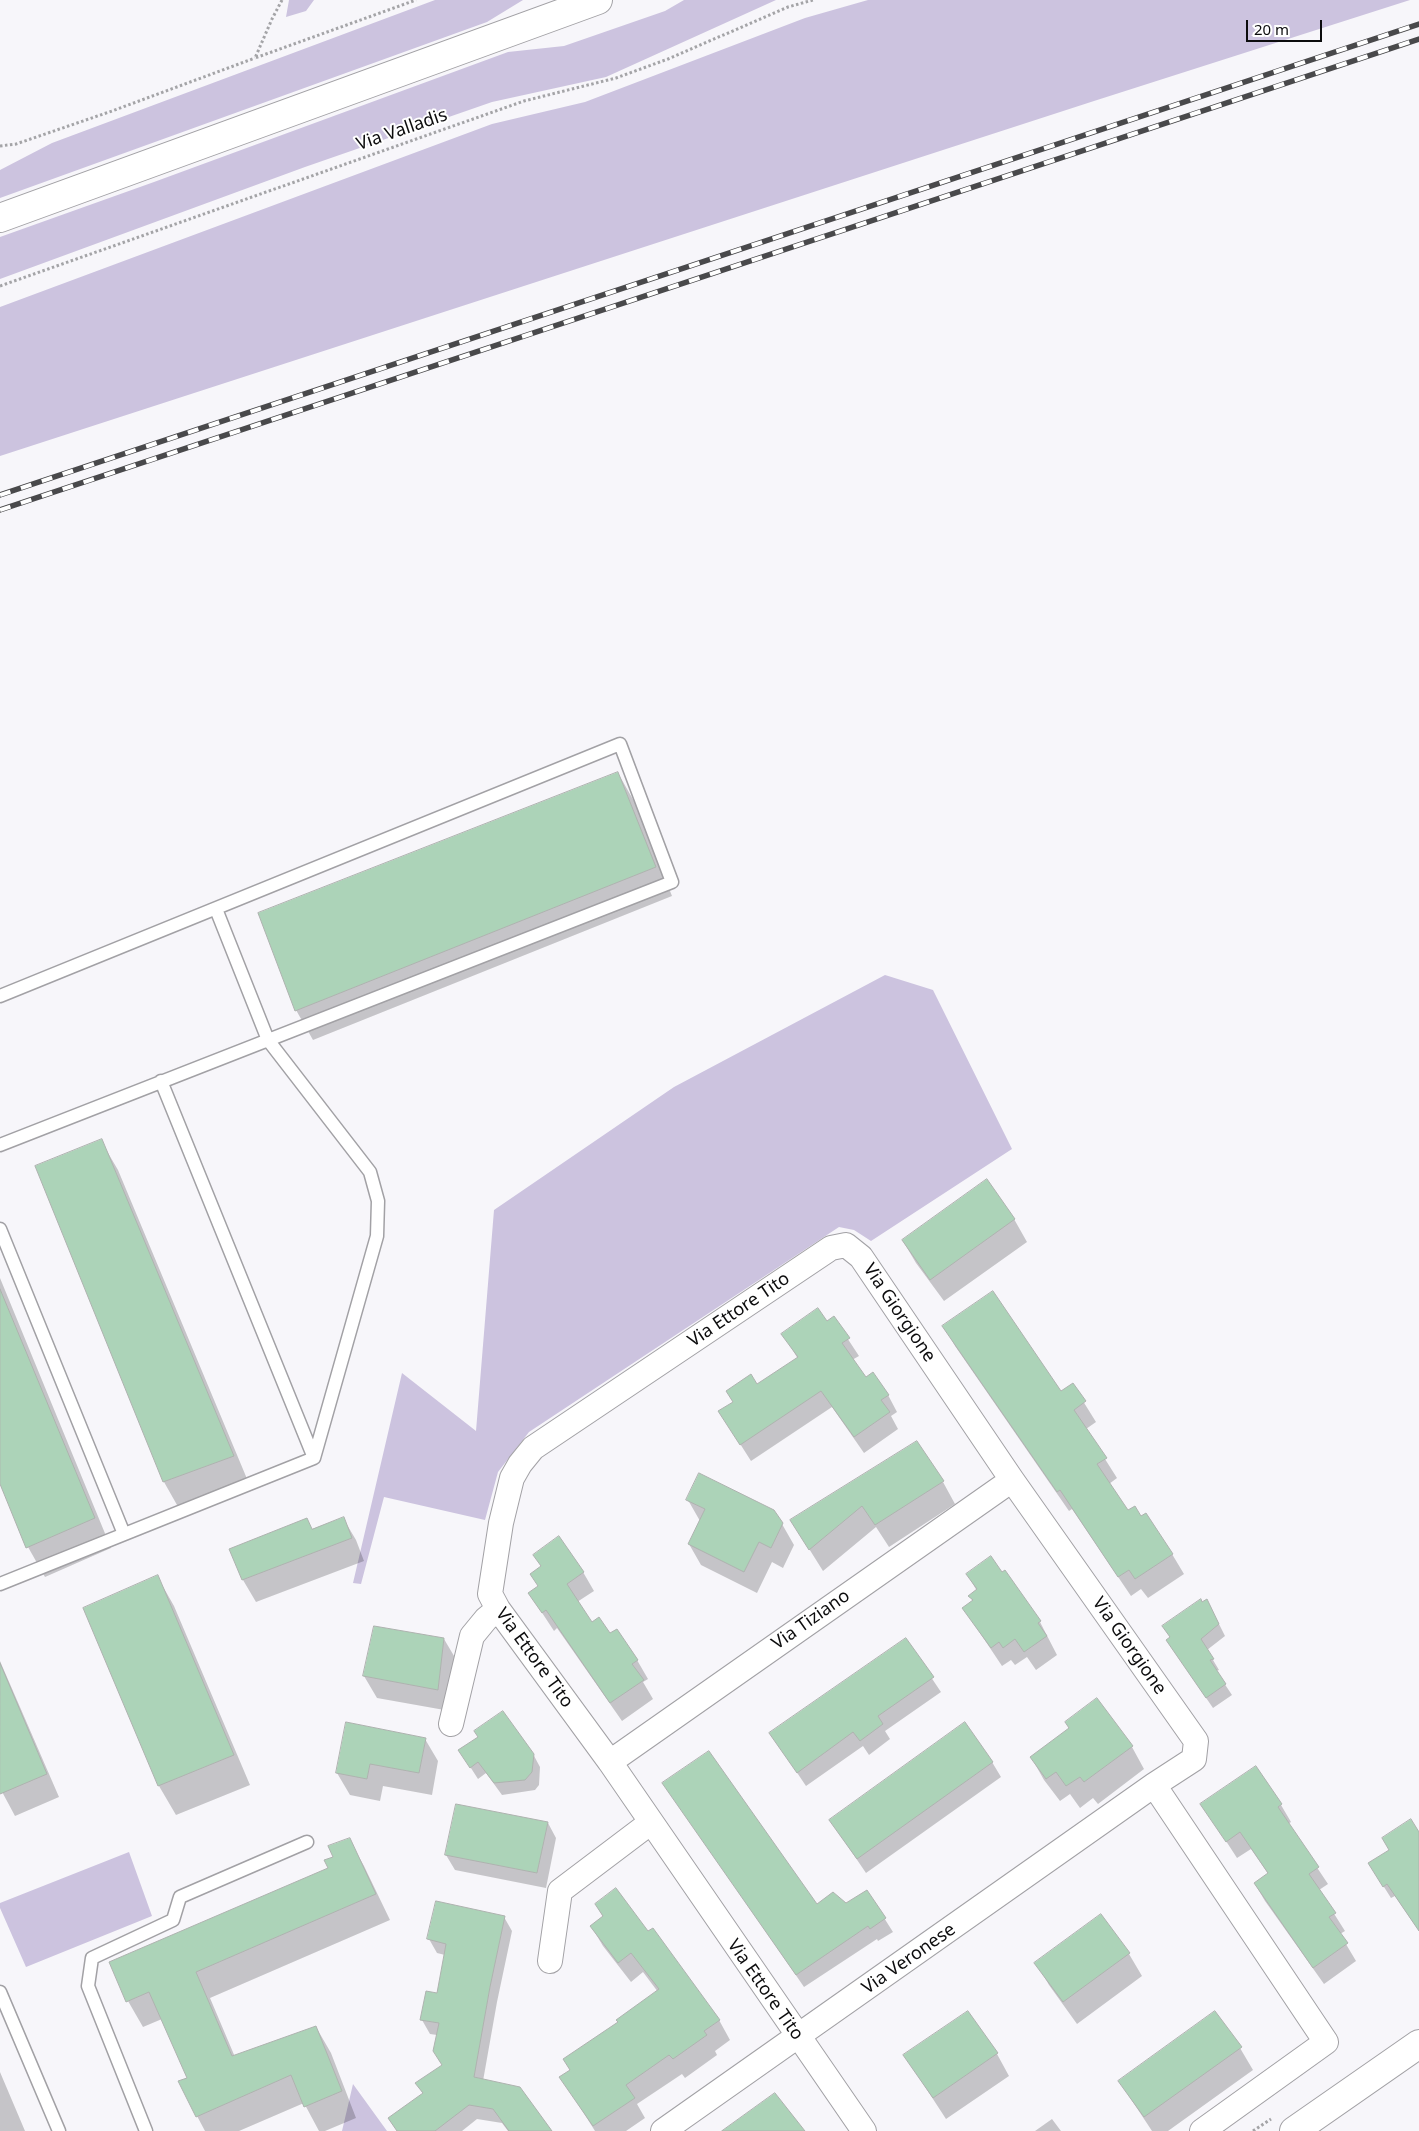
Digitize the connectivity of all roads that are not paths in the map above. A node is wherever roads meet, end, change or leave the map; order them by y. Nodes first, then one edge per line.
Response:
1 (598, 0) edge
2 (0, 218) edge
3 (216, 909) junction
4 (0, 996) edge
5 (268, 1040) junction
6 (160, 1081) junction
7 (0, 1145) edge
8 (0, 1229) edge
9 (846, 1245) joint
10 (314, 1458) junction
11 (1012, 1480) junction
12 (124, 1534) junction
13 (0, 1584) edge
14 (498, 1609) junction
15 (451, 1724) dead end
16 (610, 1762) junction
17 (1154, 1786) junction
18 (650, 1823) junction
19 (308, 1842) dead end
20 (550, 1961) dead end
21 (0, 1992) edge
22 (797, 2037) junction
23 (1419, 2044) edge
24 (59, 2131) edge
25 (146, 2131) edge
26 (663, 2131) edge
27 (864, 2131) edge
28 (1202, 2131) edge
29 (1294, 2131) edge

1 - 2 main road
3 - 4 lane
3 - 5 lane
3 - 5 lane
5 - 6 lane
5 - 10 lane
6 - 7 lane
6 - 10 lane
8 - 12 lane
9 - 11 street, Via Giorgione
9 - 14 street, Via Ettore Tito
10 - 12 lane
11 - 16 street, Via Tiziano
11 - 17 street, Via Giorgione
12 - 13 lane
14 - 15 street
14 - 16 street, Via Ettore Tito
16 - 18 street, Via Ettore Tito
17 - 22 street, Via Veronese
17 - 28 street
18 - 20 street
18 - 22 street, Via Ettore Tito
19 - 25 lane
21 - 24 lane
22 - 26 street, Via Veronese
22 - 27 street, Via Ettore Tito
23 - 29 main road

